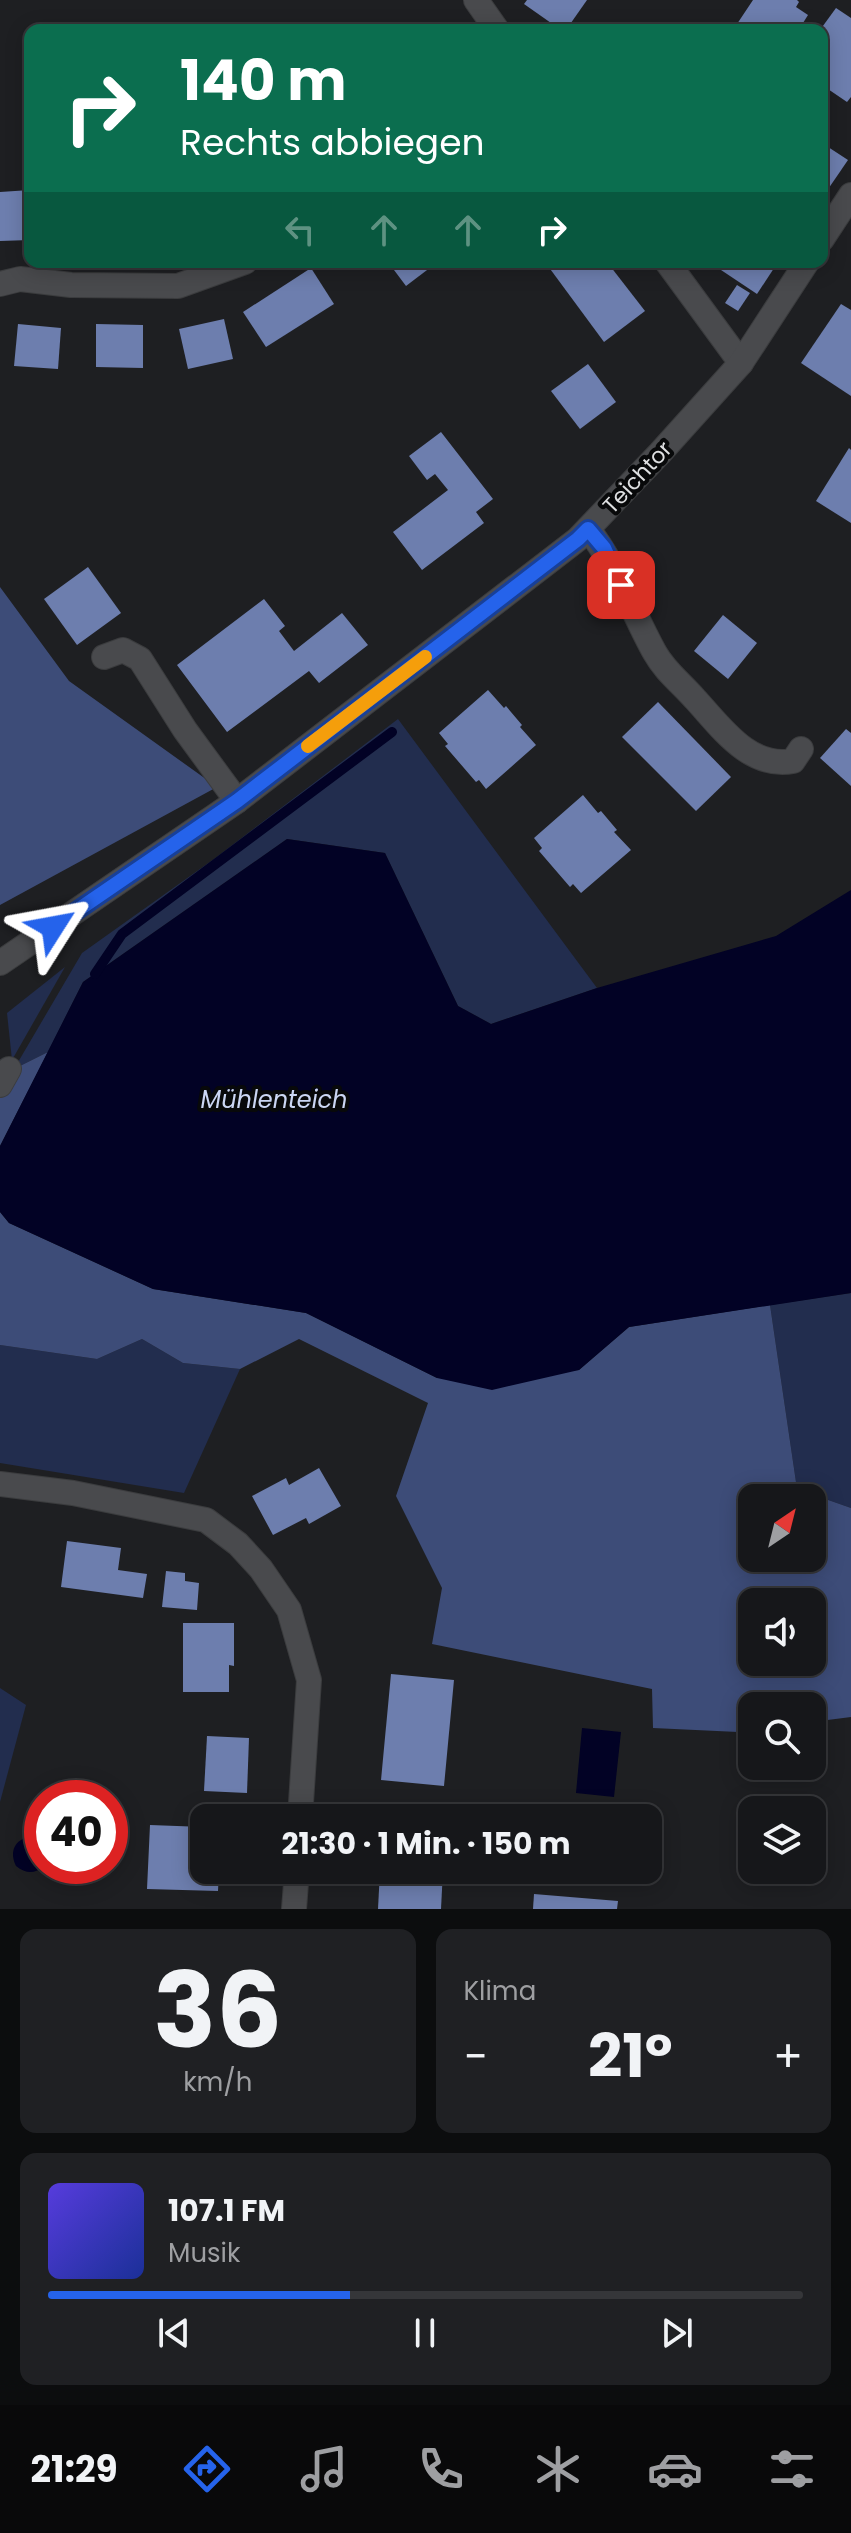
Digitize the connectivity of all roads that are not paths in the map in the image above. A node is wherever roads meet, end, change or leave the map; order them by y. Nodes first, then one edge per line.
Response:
1 (476, 0) edge
2 (493, 24) edge
3 (851, 195) edge
4 (828, 230) edge
5 (228, 268) edge
6 (671, 268) edge
7 (803, 268) edge
8 (0, 284) edge
9 (741, 363) junction
10 (588, 529) junction
11 (104, 657) dead end
12 (801, 749) dead end
13 (237, 801) junction
14 (0, 963) edge
15 (0, 1484) edge
16 (301, 1804) edge
17 (296, 1884) edge
18 (294, 1909) edge

1 - 2 street
3 - 4 street
5 - 8 street
6 - 9 street
7 - 9 street, Teichtor
9 - 10 street, Teichtor
10 - 12 street
10 - 13 street, Teichtor
11 - 13 street
13 - 14 street, Teichtor
15 - 16 street
17 - 18 street

